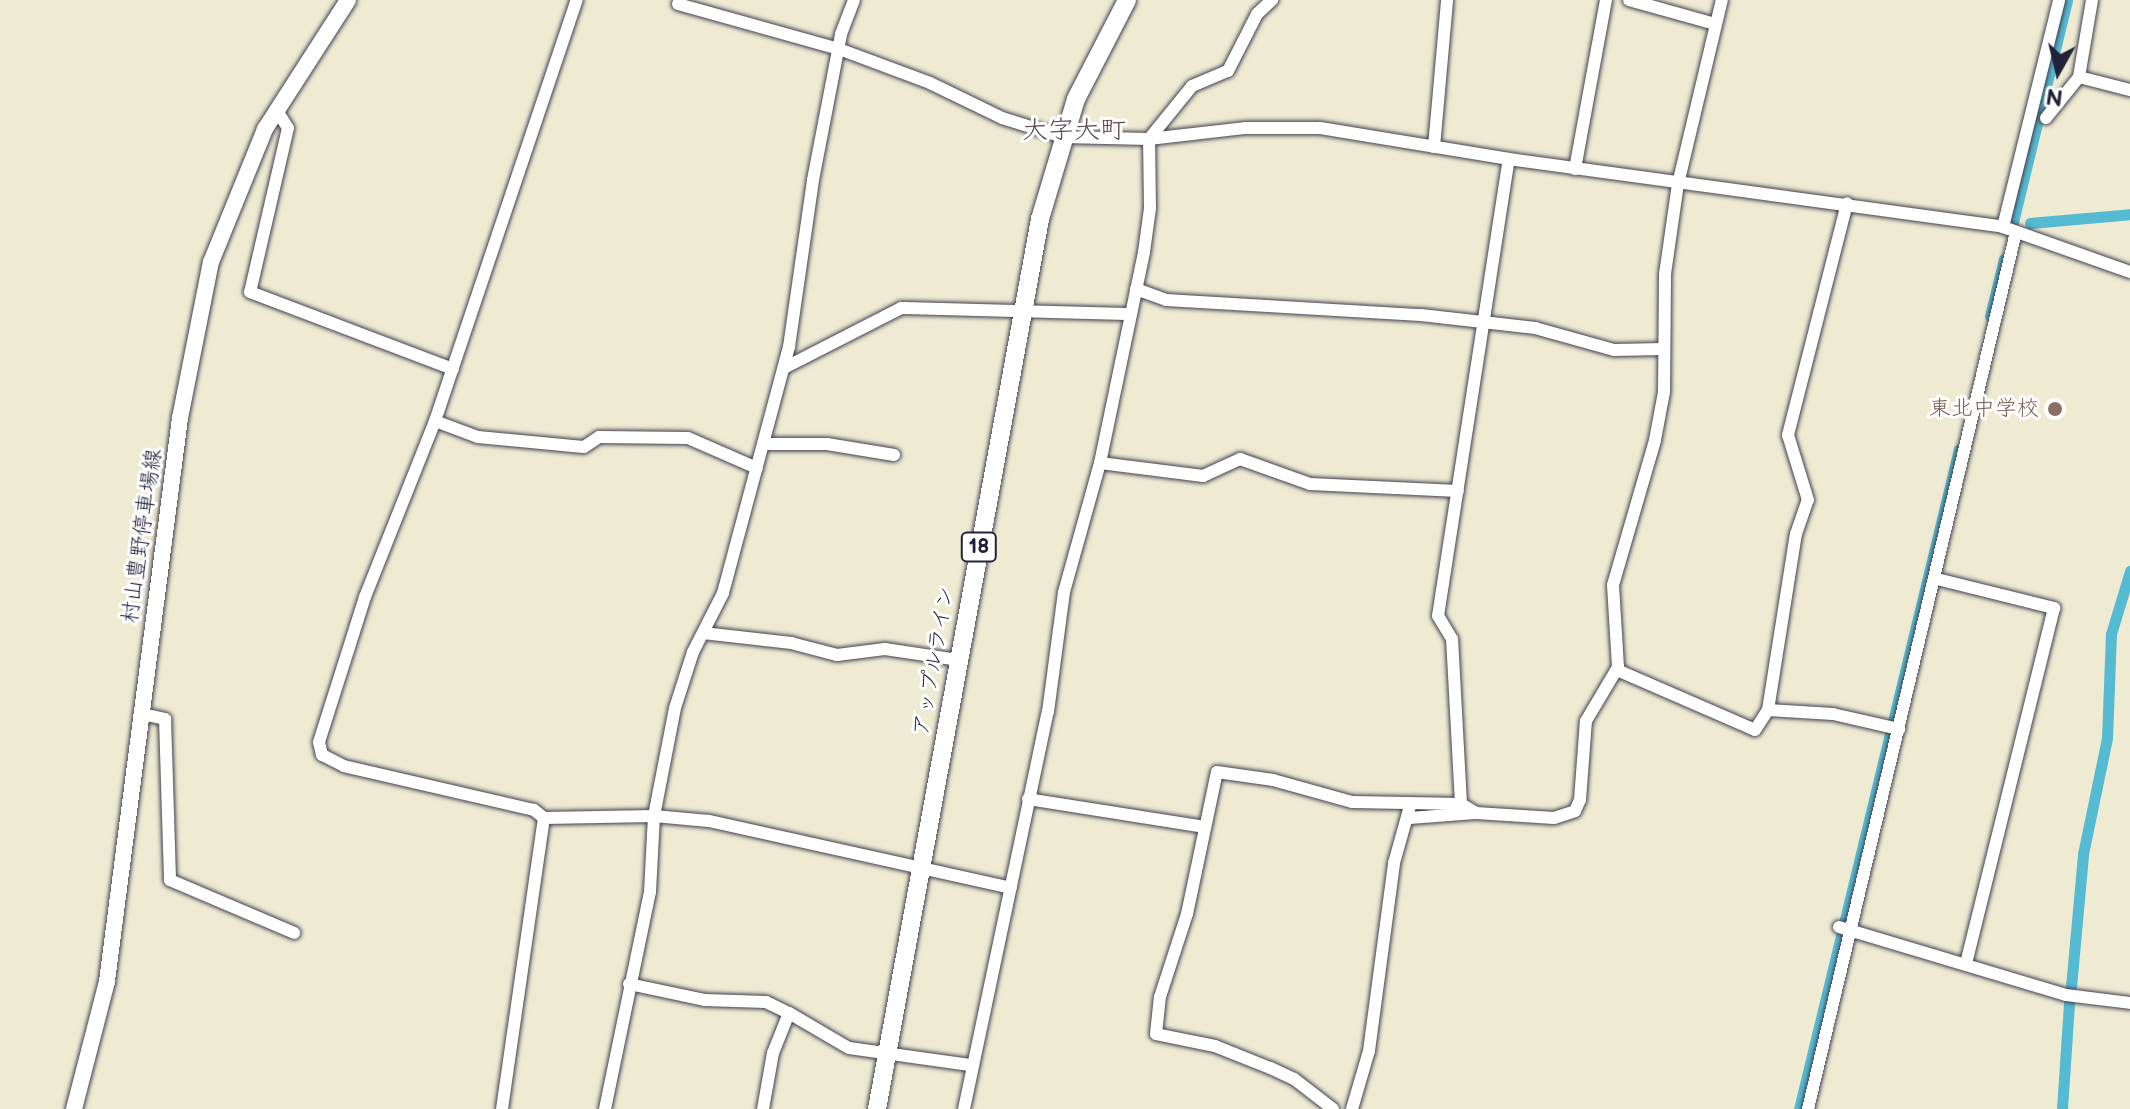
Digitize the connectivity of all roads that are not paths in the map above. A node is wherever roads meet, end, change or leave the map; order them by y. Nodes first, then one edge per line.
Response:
1 (348, 0) edge
2 (577, 0) edge
3 (854, 0) edge
4 (1127, 0) edge
5 (1272, 0) edge
6 (1447, 0) edge
7 (1606, 0) edge
8 (1629, 0) edge
9 (1722, 0) edge
10 (2059, 0) edge
11 (2092, 0) edge
12 (674, 1) edge
13 (1715, 24) junction
14 (839, 49) junction
15 (2079, 77) junction
16 (2130, 90) edge
17 (276, 109) junction
18 (2046, 118) dead end
19 (1063, 137) junction
20 (1149, 139) junction
21 (1434, 147) junction
22 (1509, 159) junction
23 (1575, 169) junction
24 (1678, 184) junction
25 (1847, 203) junction
26 (2010, 229) junction
27 (2130, 272) edge
28 (1136, 289) junction
29 (1023, 310) junction
30 (1130, 314) junction
31 (1483, 321) junction
32 (1663, 349) junction
33 (784, 368) junction
34 (453, 369) junction
35 (435, 421) junction
36 (764, 444) junction
37 (894, 455) dead end
38 (1100, 463) junction
39 (757, 468) junction
40 (1458, 491) junction
41 (1937, 579) junction
42 (703, 633) junction
43 (959, 660) junction
44 (1617, 670) junction
45 (1768, 710) junction
46 (143, 714) junction
47 (1894, 728) junction
48 (1028, 799) junction
49 (1461, 804) junction
50 (1409, 812) junction
51 (1476, 813) junction
52 (654, 816) junction
53 (544, 818) junction
54 (1204, 827) junction
55 (919, 871) junction
56 (1011, 888) junction
57 (1845, 928) junction
58 (294, 933) dead end
59 (1966, 964) junction
60 (629, 984) junction
61 (2130, 1003) edge
62 (789, 1013) junction
63 (887, 1051) junction
64 (970, 1065) junction
65 (74, 1109) edge
66 (502, 1109) edge
67 (605, 1109) edge
68 (763, 1109) edge
69 (877, 1109) edge
70 (964, 1109) edge
71 (1333, 1109) edge
72 (1352, 1109) edge
73 (1808, 1109) edge

1 - 17 main road, 村山豊野停車場線
2 - 34 street
3 - 14 street
4 - 19 highway, アップルライン / 18
5 - 20 street
6 - 21 street
7 - 23 street
8 - 13 street
9 - 13 street
10 - 26 street
11 - 15 street
12 - 14 street
13 - 24 street
14 - 19 street
14 - 33 street
15 - 16 street
15 - 18 street
17 - 34 street
17 - 46 main road, 村山豊野停車場線
19 - 20 street
19 - 29 highway, アップルライン / 18
20 - 21 street
20 - 28 street
21 - 22 street
22 - 23 street
22 - 31 street
23 - 24 street
24 - 25 street
24 - 32 street
25 - 26 street
25 - 45 street
26 - 27 street
26 - 41 street
28 - 30 street
28 - 31 street
29 - 30 street
29 - 33 street
29 - 43 highway, アップルライン / 18
30 - 38 street
31 - 32 street
31 - 40 street
32 - 44 street
33 - 36 street
34 - 35 street
35 - 39 street
35 - 53 street
36 - 37 street
36 - 39 street
38 - 40 street
38 - 48 street
39 - 42 street
40 - 49 street
41 - 47 street
41 - 59 street
42 - 43 street
42 - 52 street
43 - 55 highway, アップルライン / 18
44 - 45 street
44 - 51 street
45 - 47 street
46 - 58 street
46 - 65 main road, 村山豊野停車場線
47 - 57 street
48 - 54 street
48 - 56 street
49 - 50 street
49 - 51 street
50 - 51 street
50 - 54 street
50 - 72 street
52 - 53 street
52 - 55 street
52 - 60 street
53 - 66 street
54 - 71 street
55 - 56 street
55 - 63 highway, アップルライン / 18
56 - 64 street
57 - 59 street
57 - 73 street
59 - 61 street
60 - 62 street
60 - 67 street
62 - 63 street
62 - 68 street
63 - 64 street
63 - 69 highway, アップルライン / 18
64 - 70 street

